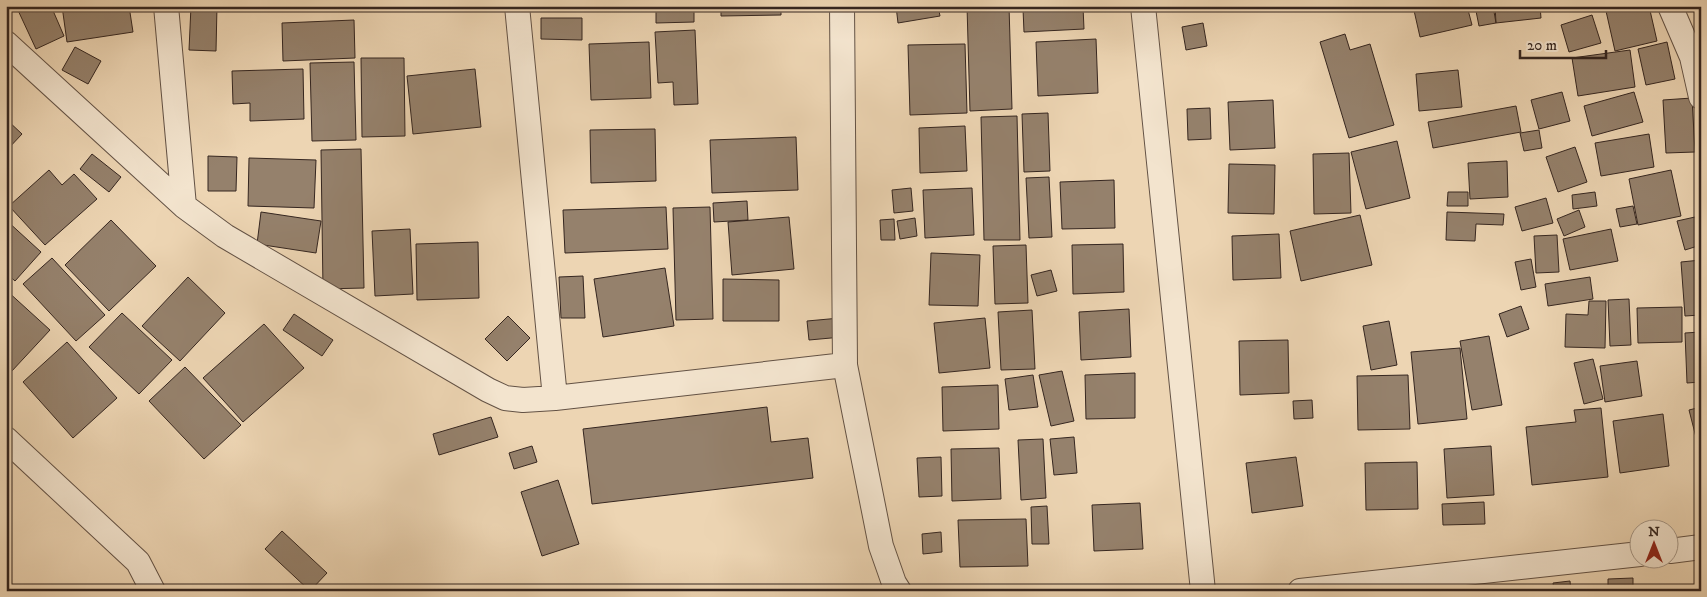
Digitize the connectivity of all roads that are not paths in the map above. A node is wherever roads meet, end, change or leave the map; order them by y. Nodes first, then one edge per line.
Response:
1 (166, 6) edge
2 (517, 6) edge
3 (842, 6) edge
4 (1144, 6) edge
5 (1670, 6) edge
6 (6, 43) edge
7 (1701, 97) edge
8 (184, 206) junction
9 (845, 365) junction
10 (555, 398) junction
11 (6, 439) edge
12 (1701, 547) edge
13 (1680, 550) edge
14 (1630, 555) edge
15 (153, 591) edge
16 (899, 591) edge
17 (1203, 591) edge
18 (1300, 591) edge

1 - 8 street
2 - 10 street
3 - 9 street
4 - 17 street
5 - 7 street
6 - 8 street
8 - 10 street
9 - 10 street
9 - 16 street
11 - 15 street
12 - 13 street
14 - 18 street

